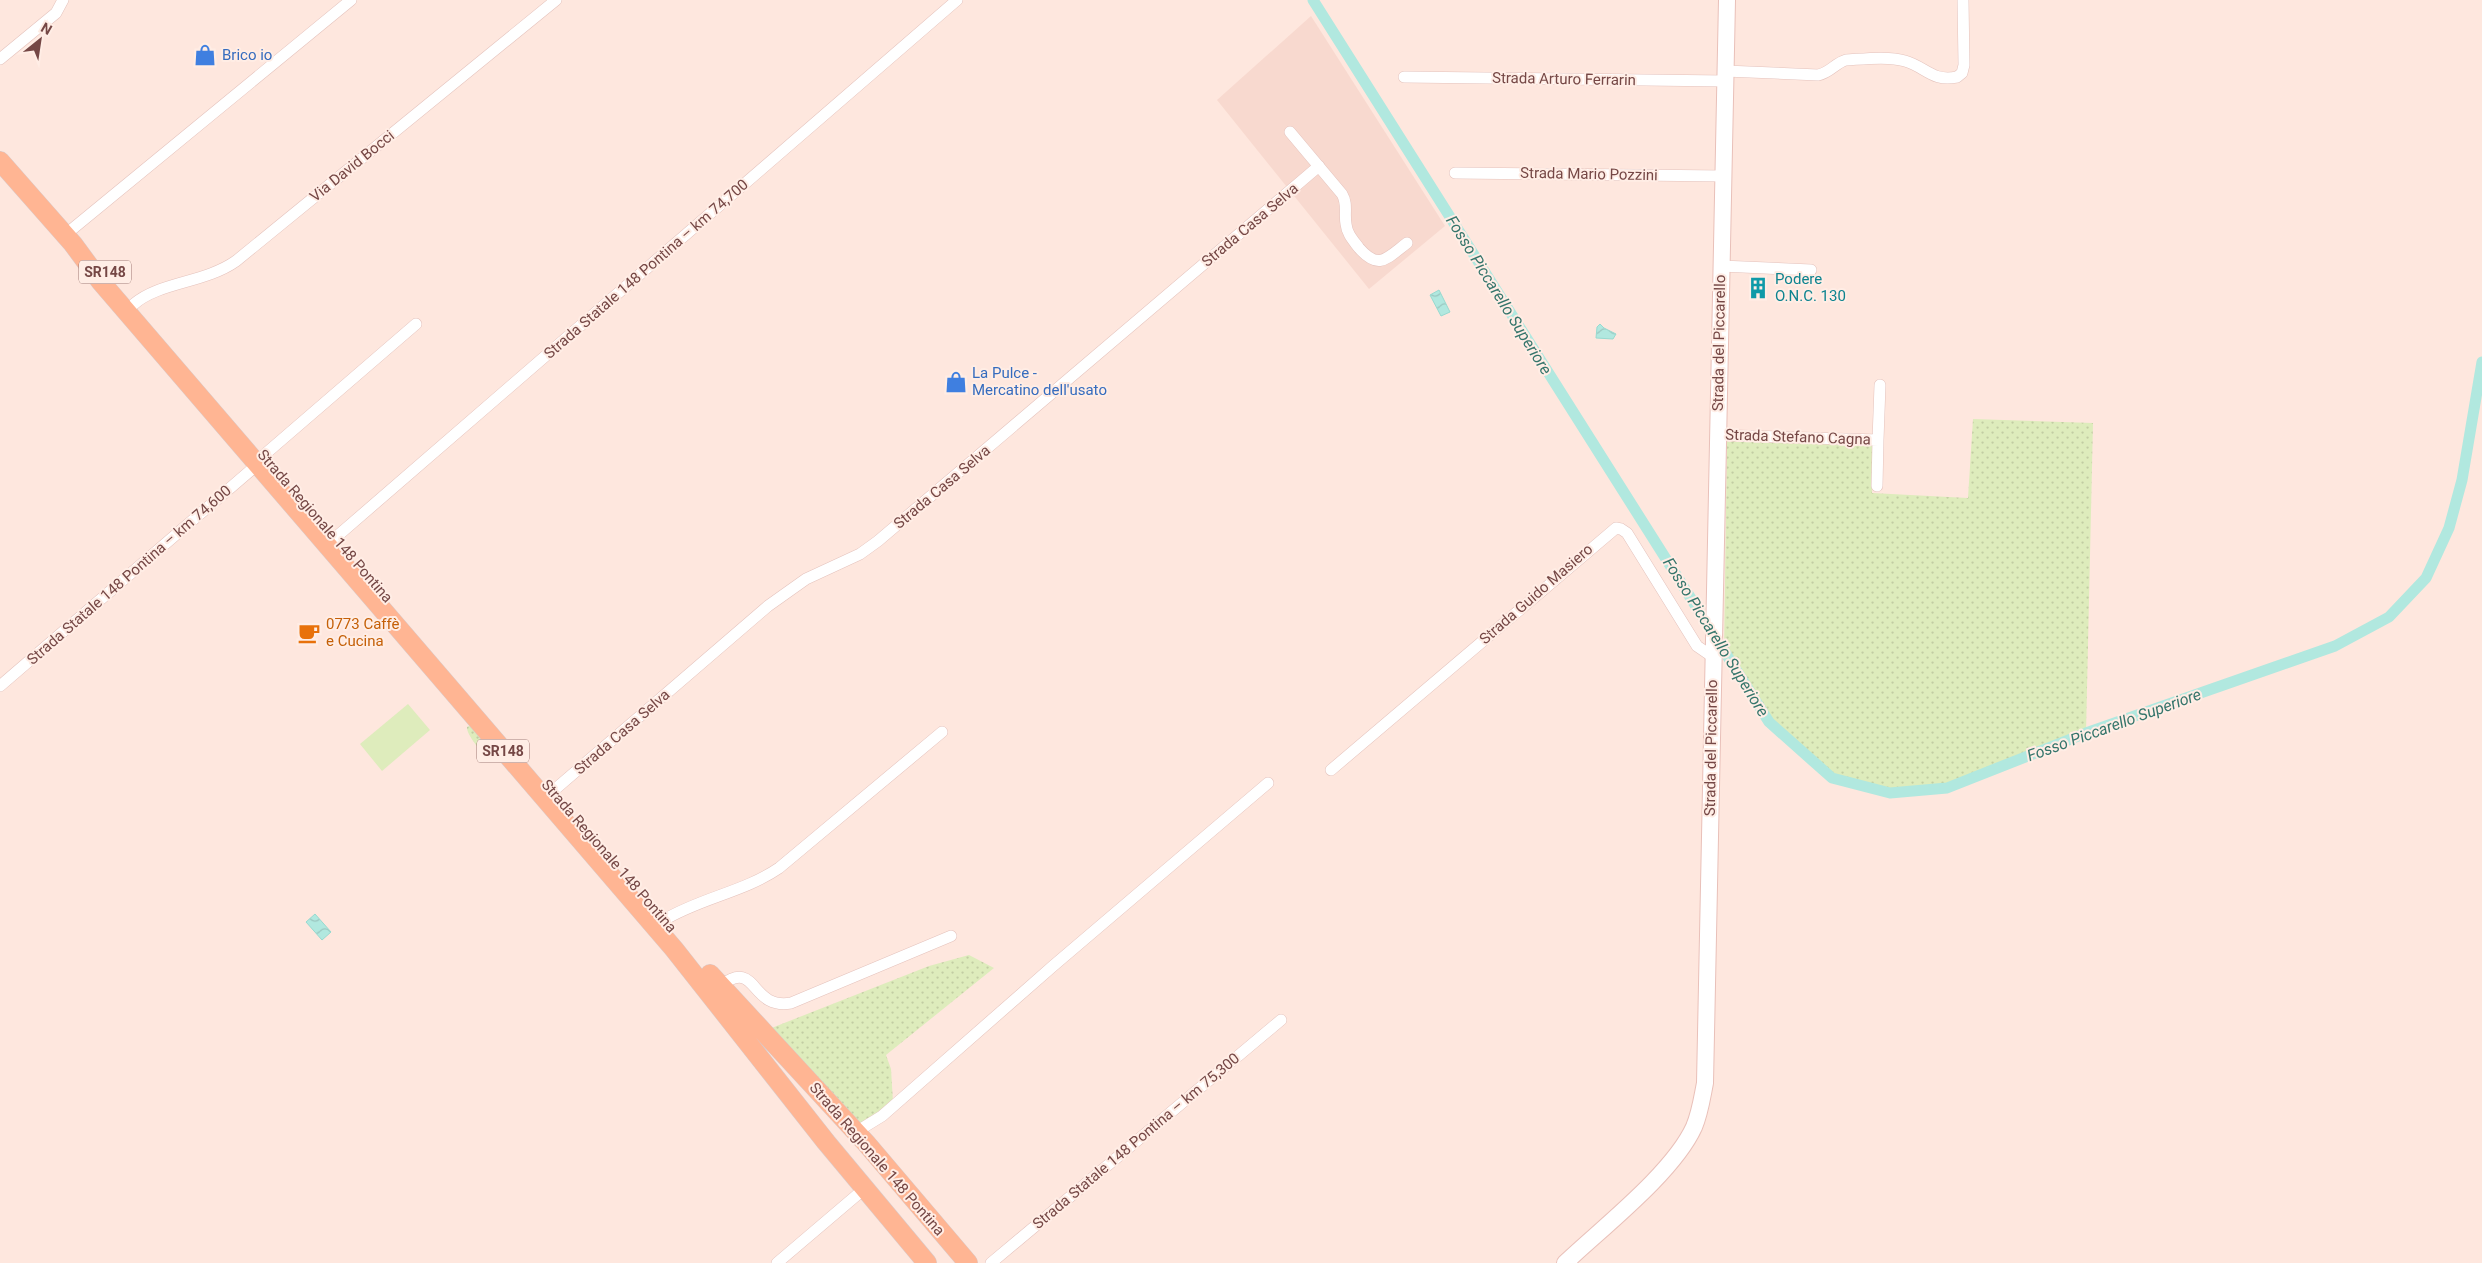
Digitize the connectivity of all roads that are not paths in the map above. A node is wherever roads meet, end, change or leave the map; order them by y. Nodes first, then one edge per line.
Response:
1 (64, 0) edge
2 (351, 0) edge
3 (556, 0) edge
4 (957, 0) edge
5 (1727, 0) edge
6 (1963, 0) edge
7 (0, 59) edge
8 (1725, 76) junction
9 (1404, 77) dead end
10 (1290, 132) dead end
11 (0, 161) edge
12 (1319, 166) junction
13 (1455, 173) dead end
14 (1723, 176) junction
15 (69, 240) junction
16 (1407, 243) dead end
17 (1721, 266) junction
18 (1811, 270) dead end
19 (134, 304) junction
20 (416, 324) dead end
21 (1880, 386) dead end
22 (1718, 435) junction
23 (1878, 440) junction
24 (261, 460) junction
25 (1877, 486) dead end
26 (335, 538) junction
27 (1713, 657) junction
28 (0, 686) edge
29 (942, 732) dead end
30 (1332, 770) dead end
31 (1268, 784) dead end
32 (553, 791) junction
33 (664, 920) junction
34 (952, 936) dead end
35 (720, 986) junction
36 (1281, 1020) dead end
37 (856, 1132) junction
38 (864, 1189) junction
39 (777, 1263) edge
40 (926, 1263) edge
41 (968, 1263) edge
42 (991, 1263) edge
43 (1565, 1263) edge

1 - 7 street
2 - 15 street
3 - 19 street, Via David Bocci
4 - 26 street, Strada Statale 148 Pontina – km 74,700
5 - 8 street, Strada del Piccarello
6 - 8 street, Strada Arturo Ferrarin
8 - 9 street, Strada Arturo Ferrarin
8 - 14 street, Strada del Piccarello
10 - 12 street
11 - 15 main road, Strada Regionale 148 Pontina / SR148
12 - 16 street
12 - 32 street, Strada Casa Selva
13 - 14 street, Strada Mario Pozzini
14 - 17 street, Strada del Piccarello
15 - 19 main road, Strada Regionale 148 Pontina / SR148
15 - 24 main road, Strada Regionale 148 Pontina / SR148
17 - 18 street
17 - 22 street, Strada del Piccarello
19 - 24 main road, Strada Regionale 148 Pontina / SR148
20 - 24 street, Strada Statale 148 Pontina – km 74,600
21 - 23 street, Strada Stefano Cagna
22 - 23 street, Strada Stefano Cagna
22 - 27 street, Strada del Piccarello
23 - 25 street, Strada Stefano Cagna
24 - 26 main road, Strada Regionale 148 Pontina / SR148
24 - 28 street, Strada Statale 148 Pontina – km 74,600
24 - 38 main road, Strada Regionale 148 Pontina / SR148
26 - 32 main road, Strada Regionale 148 Pontina / SR148
27 - 30 street, Strada Guido Masiero
27 - 43 street, Strada del Piccarello
29 - 33 street
31 - 37 street
32 - 33 main road, Strada Regionale 148 Pontina / SR148
33 - 35 main road, Strada Regionale 148 Pontina / SR148
34 - 35 street
35 - 37 main road, Strada Regionale 148 Pontina / SR148
36 - 42 street, Strada Statale 148 Pontina – km 75,300
37 - 41 main road, Strada Regionale 148 Pontina / SR148
38 - 39 street
38 - 40 main road, Strada Regionale 148 Pontina / SR148

